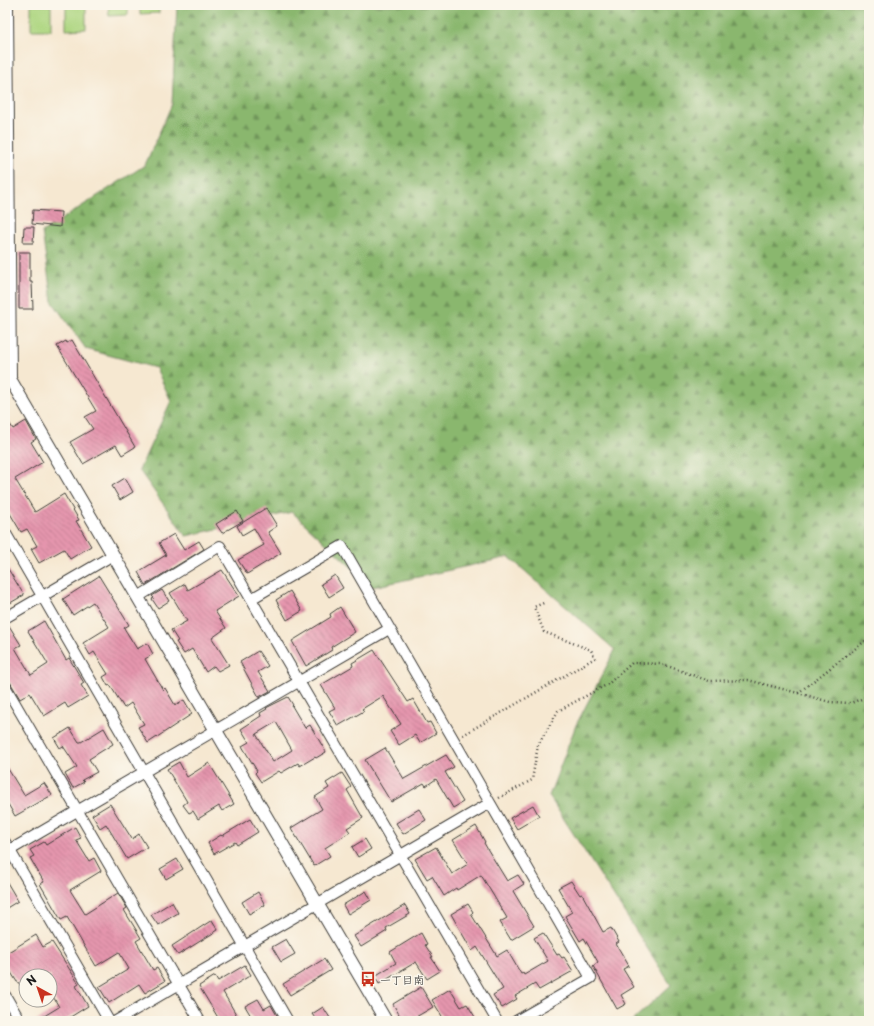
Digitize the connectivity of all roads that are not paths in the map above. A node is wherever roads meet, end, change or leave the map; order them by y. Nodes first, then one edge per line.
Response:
1 (7, 5) edge
2 (8, 380) edge
3 (5, 532) edge
4 (113, 555) junction
5 (42, 596) junction
6 (138, 597) junction
7 (251, 599) junction
8 (5, 618) edge
9 (389, 629) junction
10 (299, 681) junction
11 (5, 686) edge
12 (216, 730) junction
13 (144, 772) junction
14 (490, 803) junction
15 (77, 810) junction
16 (6, 848) edge
17 (400, 855) junction
18 (317, 904) junction
19 (244, 946) junction
20 (178, 985) junction
21 (5, 995) edge
22 (20, 1021) edge
23 (109, 1021) edge
24 (116, 1021) edge
25 (200, 1021) edge
26 (288, 1021) edge
27 (386, 1021) edge
28 (497, 1021) edge
29 (516, 1021) edge

1 - 2 street
2 - 4 street
3 - 5 street
4 - 5 street
4 - 6 street
5 - 8 street
5 - 13 street
6 - 7 street
6 - 12 street
7 - 9 street
7 - 10 street
9 - 10 street
9 - 14 street
10 - 12 street
10 - 17 street
11 - 15 street
12 - 13 street
12 - 18 street
13 - 15 street
13 - 19 street
14 - 17 street
14 - 29 street
15 - 16 street
15 - 20 street
16 - 23 street
17 - 18 street
17 - 28 street
18 - 19 street
18 - 27 street
19 - 20 street
19 - 26 street
20 - 24 street
20 - 25 street
21 - 22 street

